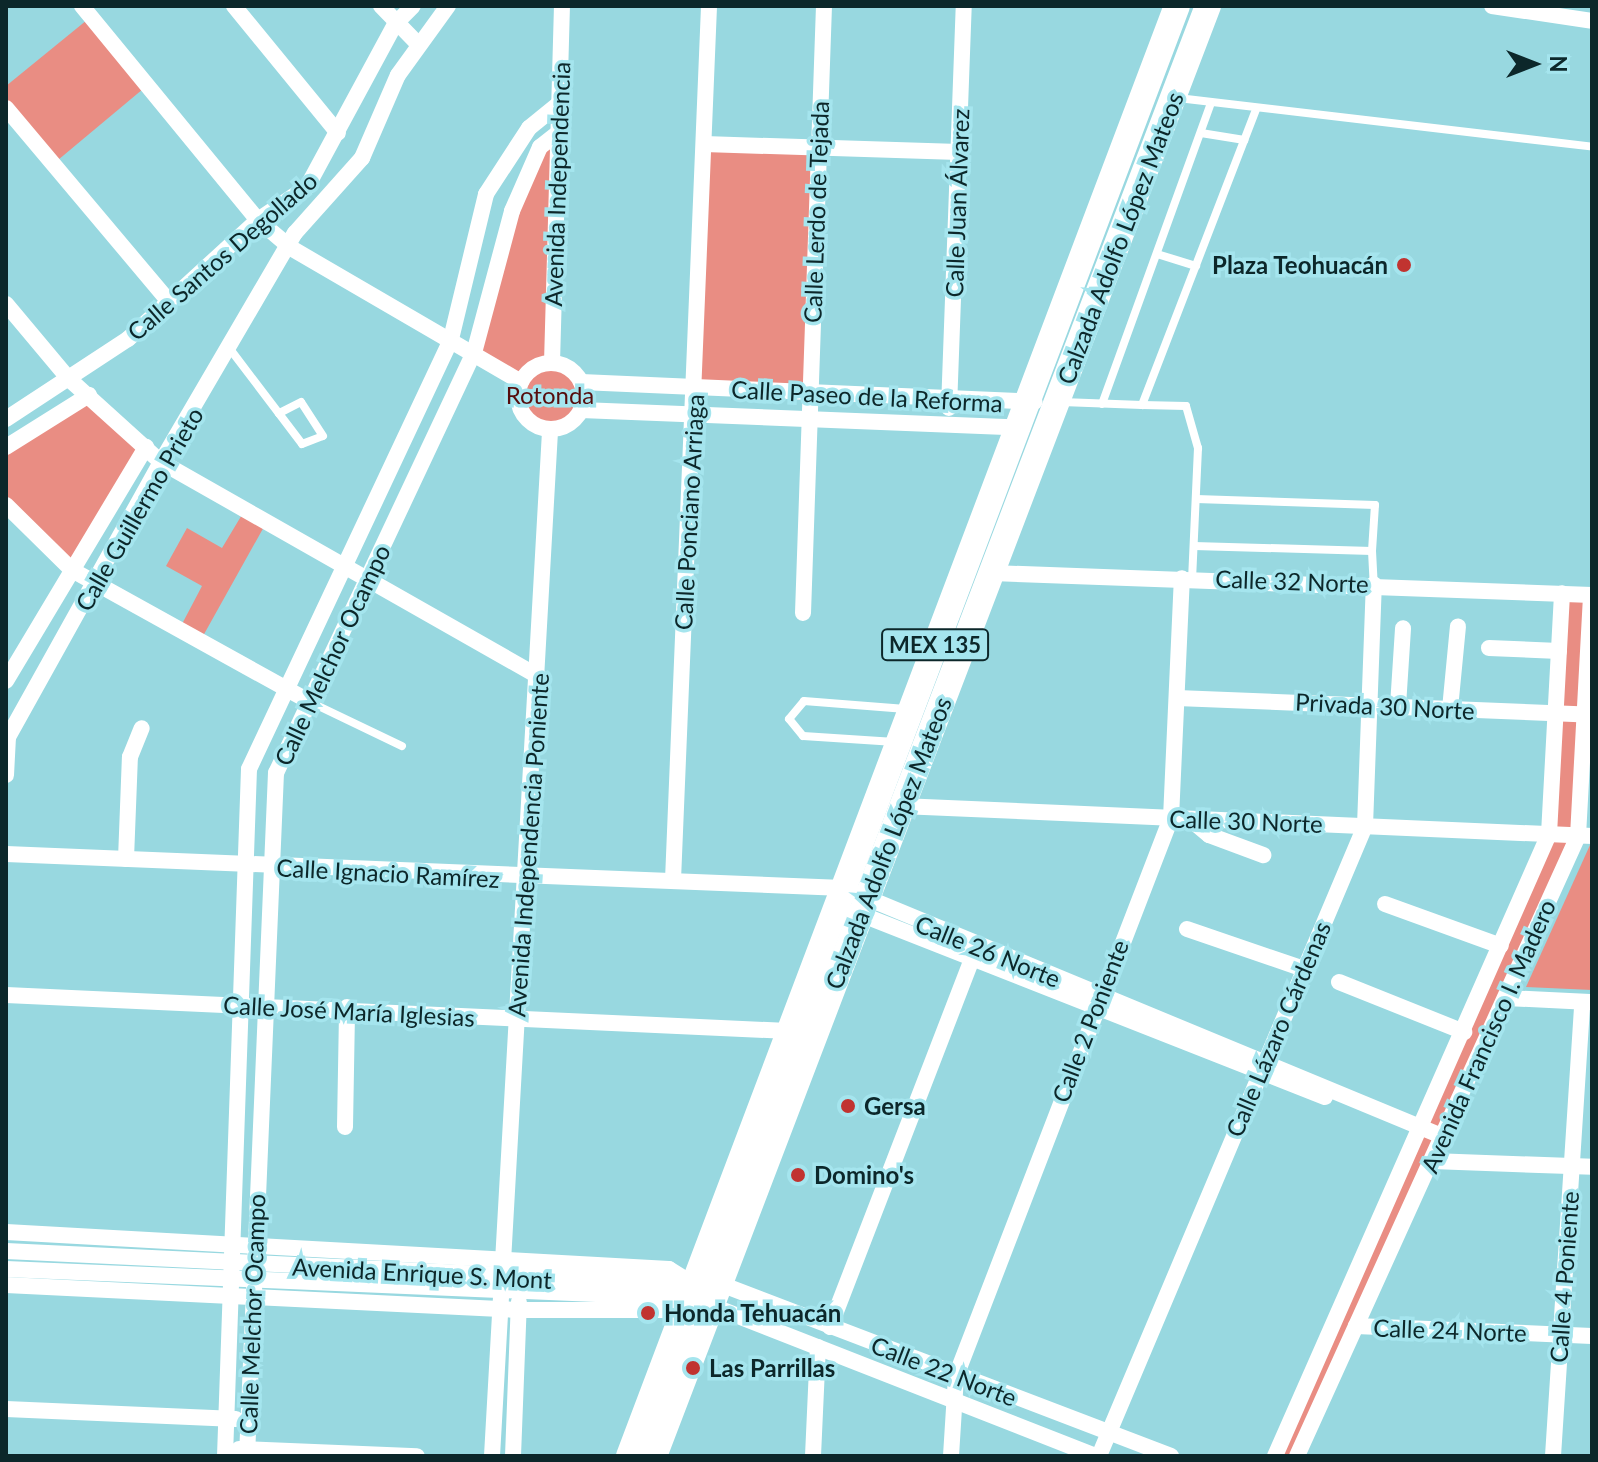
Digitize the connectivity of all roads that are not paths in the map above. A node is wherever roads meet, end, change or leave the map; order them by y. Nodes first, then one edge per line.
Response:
1 (82, 6) edge
2 (234, 6) edge
3 (381, 6) edge
4 (413, 6) edge
5 (448, 6) edge
6 (562, 6) edge
7 (709, 6) edge
8 (824, 6) edge
9 (964, 6) edge
10 (1177, 6) edge
11 (1208, 6) edge
12 (1492, 6) edge
13 (1592, 21) edge
14 (395, 24) junction
15 (417, 43) junction
16 (1174, 97) junction
17 (559, 104) junction
18 (1210, 105) junction
19 (6, 108) edge
20 (1256, 109) junction
21 (338, 133) junction
22 (558, 133) junction
23 (1201, 133) junction
24 (1244, 140) junction
25 (704, 144) junction
26 (1592, 147) edge
27 (819, 148) junction
28 (959, 152) junction
29 (258, 220) junction
30 (291, 248) junction
31 (1157, 254) junction
32 (1196, 266) junction
33 (167, 299) junction
34 (6, 304) edge
35 (451, 339) junction
36 (230, 349) junction
37 (474, 353) junction
38 (552, 363) junction
39 (69, 379) junction
40 (521, 382) junction
41 (581, 382) junction
42 (694, 387) junction
43 (809, 394) junction
44 (89, 395) junction
45 (950, 400) junction
46 (1057, 402) junction
47 (1102, 404) junction
48 (1142, 405) junction
49 (581, 410) junction
50 (279, 413) junction
51 (693, 414) junction
52 (1022, 415) junction
53 (808, 418) junction
54 (6, 419) edge
55 (948, 424) junction
56 (550, 430) junction
57 (1047, 430) junction
58 (6, 447) edge
59 (146, 447) junction
60 (161, 462) junction
61 (1196, 499) junction
62 (6, 505) edge
63 (1194, 546) junction
64 (1372, 551) junction
65 (344, 562) junction
66 (72, 570) junction
67 (992, 573) junction
68 (369, 576) junction
69 (1187, 578) junction
70 (95, 584) junction
71 (1374, 584) junction
72 (1562, 593) junction
73 (1592, 595) edge
74 (803, 613) dead end
75 (1458, 626) dead end
76 (1403, 628) dead end
77 (1489, 648) dead end
78 (1559, 651) junction
79 (540, 677) junction
80 (6, 681) edge
81 (282, 693) junction
82 (1177, 698) junction
83 (310, 702) junction
84 (1369, 705) junction
85 (1398, 706) junction
86 (911, 709) junction
87 (1450, 709) junction
88 (1556, 714) junction
89 (1588, 715) edge
90 (142, 728) dead end
91 (899, 742) junction
92 (402, 746) dead end
93 (6, 775) edge
94 (901, 806) junction
95 (1171, 818) junction
96 (1190, 819) junction
97 (1365, 826) junction
98 (1549, 834) junction
99 (1585, 836) edge
100 (6, 854) edge
101 (1263, 855) dead end
102 (126, 859) junction
103 (245, 864) junction
104 (270, 865) junction
105 (673, 880) junction
106 (522, 881) junction
107 (845, 899) junction
108 (1385, 904) dead end
109 (1187, 929) dead end
110 (1501, 946) junction
111 (975, 953) junction
112 (1304, 969) junction
113 (1339, 982) dead end
114 (6, 995) edge
115 (1506, 998) junction
116 (1095, 1002) junction
117 (1587, 1002) edge
118 (241, 1004) junction
119 (266, 1005) junction
120 (347, 1007) junction
121 (517, 1022) junction
122 (788, 1031) junction
123 (1464, 1032) junction
124 (1263, 1066) junction
125 (345, 1127) dead end
126 (1421, 1131) junction
127 (1442, 1141) junction
128 (1432, 1161) junction
129 (1571, 1165) junction
130 (1592, 1167) edge
131 (6, 1232) edge
132 (231, 1243) junction
133 (255, 1244) junction
134 (6, 1251) edge
135 (503, 1261) junction
136 (6, 1269) edge
137 (230, 1278) junction
138 (253, 1279) junction
139 (6, 1285) edge
140 (498, 1294) junction
141 (520, 1295) junction
142 (699, 1296) junction
143 (1356, 1326) junction
144 (830, 1327) junction
145 (1560, 1335) junction
146 (1592, 1336) edge
147 (818, 1347) junction
148 (956, 1376) junction
149 (951, 1402) junction
150 (6, 1409) edge
151 (226, 1419) junction
152 (248, 1419) junction
153 (1107, 1434) junction
154 (225, 1452) edge
155 (247, 1453) edge
156 (417, 1456) edge
157 (492, 1456) edge
158 (513, 1456) edge
159 (629, 1456) edge
160 (654, 1456) edge
161 (813, 1456) edge
162 (951, 1456) edge
163 (1098, 1456) edge
164 (1171, 1456) edge
165 (1275, 1456) edge
166 (1297, 1456) edge
167 (1553, 1456) edge

1 - 29 street
2 - 21 street
3 - 14 street
4 - 14 street, Calle Santos Degollado
5 - 15 street, Calle Santos Degollado
6 - 17 street, Avenida Independencia
7 - 25 street, Calle Ponciano Arriaga
8 - 27 street, Calle Lerdo de Tejada
9 - 28 street, Calle Juan Álvarez
10 - 52 main road, Calzada Adolfo López Mateos / MEX 135
11 - 16 main road, Calzada Adolfo López Mateos / MEX 135
12 - 13 street
14 - 15 street
14 - 21 street, Calle Santos Degollado
15 - 30 street, Calle Santos Degollado
16 - 18 lane
16 - 46 main road, Calzada Adolfo López Mateos / MEX 135
17 - 22 street, Avenida Independencia
17 - 35 street, Calle Melchor Ocampo
18 - 20 lane
18 - 23 lane
19 - 33 street
20 - 24 lane
20 - 26 lane
21 - 29 street, Calle Santos Degollado
22 - 37 street, Calle Melchor Ocampo
22 - 38 street, Avenida Independencia
23 - 24 lane
23 - 31 lane
24 - 32 lane
25 - 27 street
25 - 42 street, Calle Ponciano Arriaga
27 - 28 street
27 - 43 street, Calle Lerdo de Tejada
28 - 45 street, Calle Juan Álvarez
29 - 30 street
29 - 33 street, Calle Santos Degollado
30 - 35 street
30 - 36 street, Calle Guillermo Prieto
31 - 32 lane
31 - 47 lane
32 - 48 lane
33 - 39 street, Calle Santos Degollado
34 - 39 street
35 - 37 street
35 - 65 street, Calle Melchor Ocampo
36 - 50 lane
36 - 60 street, Calle Guillermo Prieto
37 - 40 street
37 - 68 street, Calle Melchor Ocampo
38 - 40 street
38 - 41 street
39 - 44 street
39 - 54 street, Calle Santos Degollado
40 - 56 street
41 - 42 street, Calle Paseo de la Reforma
41 - 49 street
42 - 43 street, Calle Paseo de la Reforma
42 - 51 street, Calle Ponciano Arriaga
43 - 45 street, Calle Paseo de la Reforma
43 - 53 street, Calle Lerdo de Tejada
44 - 58 street
44 - 59 street
45 - 52 street, Calle Paseo de la Reforma
45 - 55 street, Calle Juan Álvarez
46 - 47 lane
46 - 52 street, Calle Paseo de la Reforma
46 - 57 main road, Calzada Adolfo López Mateos / MEX 135
47 - 48 lane
48 - 61 lane
49 - 51 street, Calle Paseo de la Reforma
49 - 56 street
50 - 50 lane
51 - 53 street, Calle Paseo de la Reforma
51 - 105 street, Calle Ponciano Arriaga
52 - 55 street, Calle Paseo de la Reforma
52 - 57 street, Calle Paseo de la Reforma
52 - 86 main road, Calzada Adolfo López Mateos / MEX 135
53 - 55 street, Calle Paseo de la Reforma
53 - 74 street, Calle Lerdo de Tejada
56 - 79 street, Avenida Independencia Poniente
57 - 67 main road, Calzada Adolfo López Mateos / MEX 135
59 - 60 street
59 - 66 street, Calle Guillermo Prieto
60 - 65 street
60 - 70 street, Calle Guillermo Prieto
61 - 63 lane
61 - 64 lane
62 - 66 street
63 - 64 lane
63 - 69 lane
64 - 71 lane
65 - 68 street
65 - 81 street, Calle Melchor Ocampo
66 - 70 street
66 - 80 street, Calle Guillermo Prieto
67 - 69 street, Calle 32 Norte
67 - 94 main road, Calzada Adolfo López Mateos / MEX 135
68 - 79 street
68 - 83 street, Calle Melchor Ocampo
69 - 71 street, Calle 32 Norte
69 - 82 street, Calle 2 Poniente
70 - 81 street
70 - 93 street, Calle Guillermo Prieto
71 - 72 street, Calle 32 Norte
71 - 84 street, Calle Lázaro Cárdenas
72 - 73 street, Calle 32 Norte
72 - 78 street, Avenida Francisco I. Madero
73 - 89 street, Avenida Francisco I. Madero
75 - 87 street
76 - 85 street
77 - 78 street
78 - 88 street, Avenida Francisco I. Madero
79 - 106 street, Avenida Independencia Poniente
81 - 83 street
81 - 103 street, Calle Melchor Ocampo
82 - 84 street, Privada 30 Norte
82 - 95 street, Calle 2 Poniente
83 - 92 lane
83 - 104 street, Calle Melchor Ocampo
84 - 85 street, Privada 30 Norte
84 - 97 street, Calle Lázaro Cárdenas
85 - 87 street, Privada 30 Norte
86 - 91 main road, Calzada Adolfo López Mateos / MEX 135
86 - 91 lane
87 - 88 street, Privada 30 Norte
88 - 89 street, Privada 30 Norte
88 - 98 street, Avenida Francisco I. Madero
89 - 99 street, Avenida Francisco I. Madero
90 - 102 street
91 - 107 main road, Calzada Adolfo López Mateos / MEX 135
94 - 95 street, Calle 30 Norte
94 - 107 main road, Calzada Adolfo López Mateos / MEX 135
95 - 96 street, Calle 30 Norte
95 - 116 street, Calle 2 Poniente
96 - 97 street, Calle 30 Norte
96 - 101 street
97 - 98 street, Calle 30 Norte
97 - 112 street, Calle Lázaro Cárdenas
98 - 99 street, Calle 30 Norte
98 - 110 street, Avenida Francisco I. Madero
99 - 115 street, Avenida Francisco I. Madero
100 - 102 street, Calle Ignacio Ramírez
102 - 103 street, Calle Ignacio Ramírez
103 - 104 street, Calle Ignacio Ramírez
103 - 118 street, Calle Melchor Ocampo
104 - 106 street, Calle Ignacio Ramírez
104 - 119 street, Calle Melchor Ocampo
105 - 106 street, Calle Ignacio Ramírez
105 - 107 street, Calle Ignacio Ramírez
106 - 121 street, Avenida Independencia Poniente
107 - 111 street, Calle 26 Norte
107 - 122 main road, Calzada Adolfo López Mateos / MEX 135
107 - 142 main road, Calzada Adolfo López Mateos / MEX 135
108 - 110 street
109 - 112 street
110 - 123 street, Avenida Francisco I. Madero
111 - 116 street, Calle 26 Norte
111 - 144 street
112 - 124 street, Calle Lázaro Cárdenas
113 - 123 street
114 - 118 street, Calle José María Iglesias
115 - 117 street
115 - 127 street, Avenida Francisco I. Madero
116 - 124 street, Calle 26 Norte
116 - 148 street, Calle 2 Poniente
117 - 129 street, Calle 4 Poniente
118 - 119 street, Calle José María Iglesias
118 - 132 street, Calle Melchor Ocampo
119 - 120 street, Calle José María Iglesias
119 - 133 street, Calle Melchor Ocampo
120 - 121 street, Calle José María Iglesias
120 - 125 street
121 - 122 street, Calle José María Iglesias
121 - 135 street, Avenida Independencia Poniente
122 - 142 main road, Calzada Adolfo López Mateos / MEX 135
123 - 126 street, Avenida Francisco I. Madero
124 - 126 street, Calle 26 Norte
124 - 153 street, Calle Lázaro Cárdenas
126 - 127 street, Calle 26 Norte
126 - 165 street, Avenida Francisco I. Madero
127 - 128 street, Avenida Francisco I. Madero
128 - 129 street
128 - 143 street, Avenida Francisco I. Madero
129 - 130 street
129 - 145 street, Calle 4 Poniente
131 - 132 street
132 - 133 street
132 - 137 street, Calle Melchor Ocampo
133 - 135 street
133 - 138 street, Calle Melchor Ocampo
134 - 137 street, Avenida Enrique S. Mont
135 - 140 street, Avenida Independencia Poniente
135 - 141 street
135 - 142 street
136 - 137 street, Avenida Enrique S. Mont
137 - 138 street
137 - 138 street, Avenida Enrique S. Mont
137 - 139 street
137 - 151 street, Calle Melchor Ocampo
138 - 140 street
138 - 140 street, Avenida Enrique S. Mont
138 - 152 street, Calle Melchor Ocampo
140 - 141 street
140 - 141 street, Avenida Enrique S. Mont
140 - 157 street, Avenida Independencia Poniente
141 - 142 street, Avenida Enrique S. Mont
141 - 158 street
142 - 144 street, Calle 22 Norte
142 - 147 street, Calle 22 Norte
142 - 159 main road, Calzada Adolfo López Mateos / MEX 135
142 - 160 main road, Calzada Adolfo López Mateos / MEX 135
143 - 145 street, Calle 24 Norte
143 - 166 street, Avenida Francisco I. Madero
144 - 148 street, Calle 22 Norte
145 - 146 street, Calle 24 Norte
145 - 167 street, Calle 4 Poniente
147 - 149 street, Calle 22 Norte
147 - 161 street
148 - 149 street, Calle 2 Poniente
148 - 153 street, Calle 22 Norte
149 - 162 street, Calle 2 Poniente
149 - 163 street, Calle 22 Norte
150 - 151 street
151 - 152 street
151 - 154 street, Calle Melchor Ocampo
152 - 155 street, Calle Melchor Ocampo
153 - 163 street, Calle Lázaro Cárdenas
153 - 164 street, Calle 22 Norte
154 - 155 street
155 - 156 street

